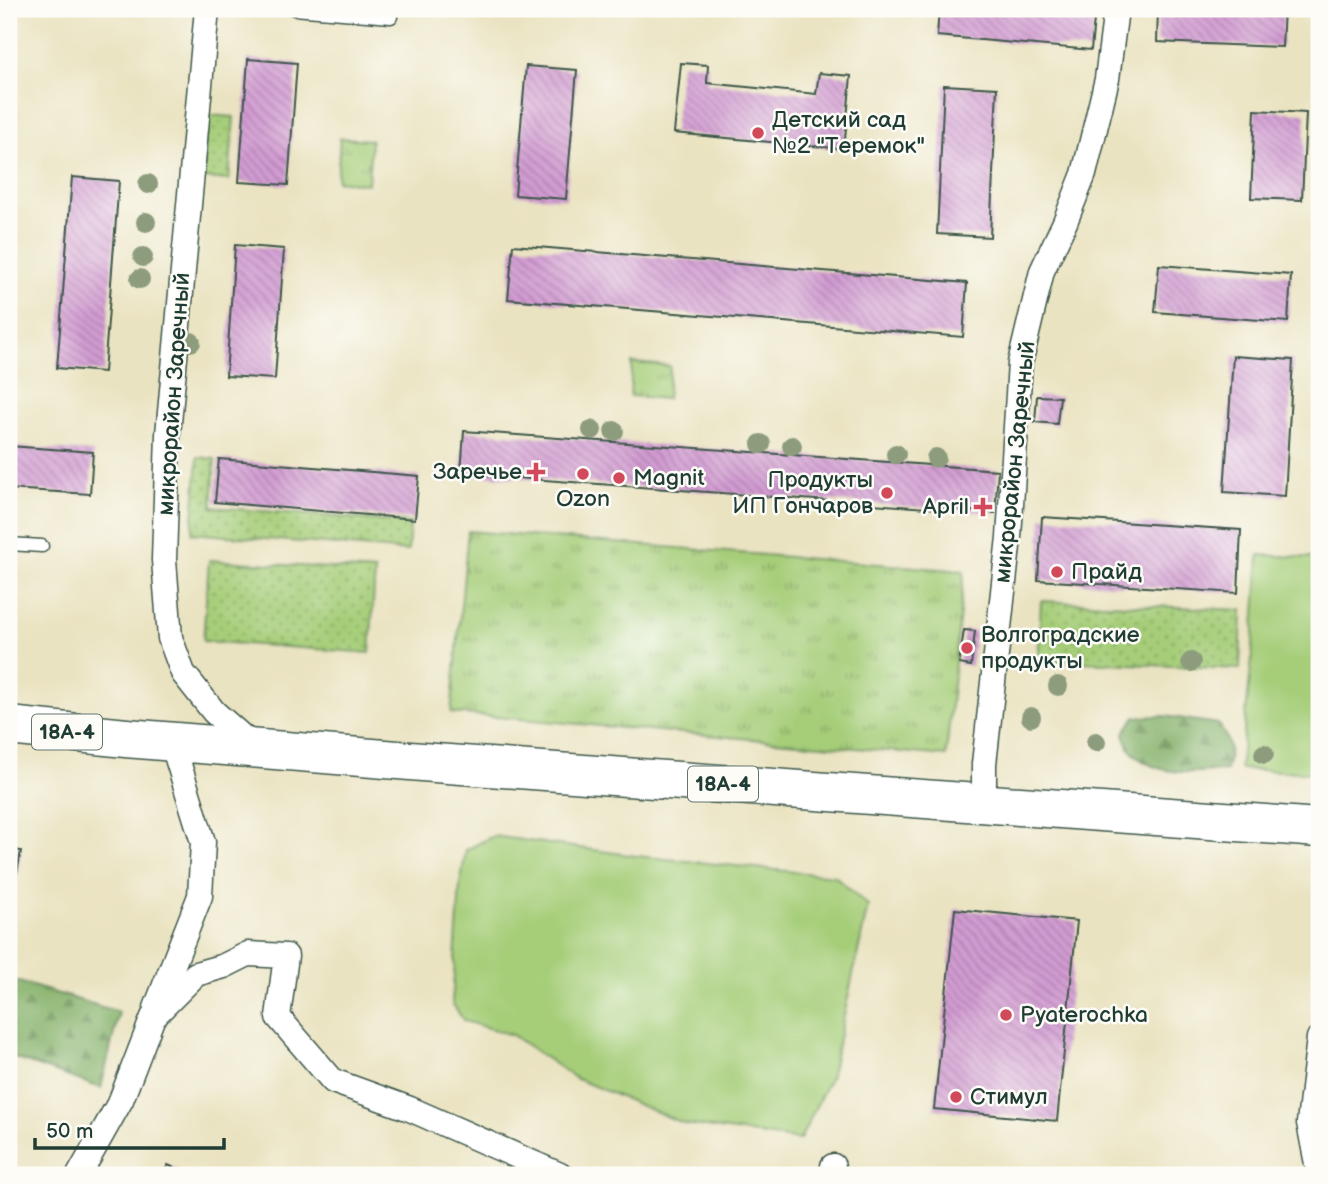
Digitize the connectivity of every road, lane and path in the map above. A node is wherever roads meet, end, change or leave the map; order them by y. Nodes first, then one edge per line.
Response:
1 (206, 9) edge
2 (294, 9) edge
3 (1116, 9) edge
4 (391, 17) dead end
5 (9, 544) edge
6 (42, 546) dead end
7 (9, 726) edge
8 (172, 741) junction
9 (255, 748) junction
10 (984, 803) junction
11 (1319, 828) edge
12 (153, 1017) junction
13 (1319, 1038) edge
14 (1319, 1174) edge
15 (79, 1175) edge
16 (560, 1175) edge

1 - 9 street, микрорайон Заречный
2 - 4 lane
3 - 10 street, микрорайон Заречный
5 - 6 lane
7 - 8 main road, 18А-4
8 - 9 main road, 18А-4
8 - 12 street
9 - 10 main road, 18А-4
10 - 11 main road, 18А-4
12 - 15 street
12 - 16 street
13 - 14 street

